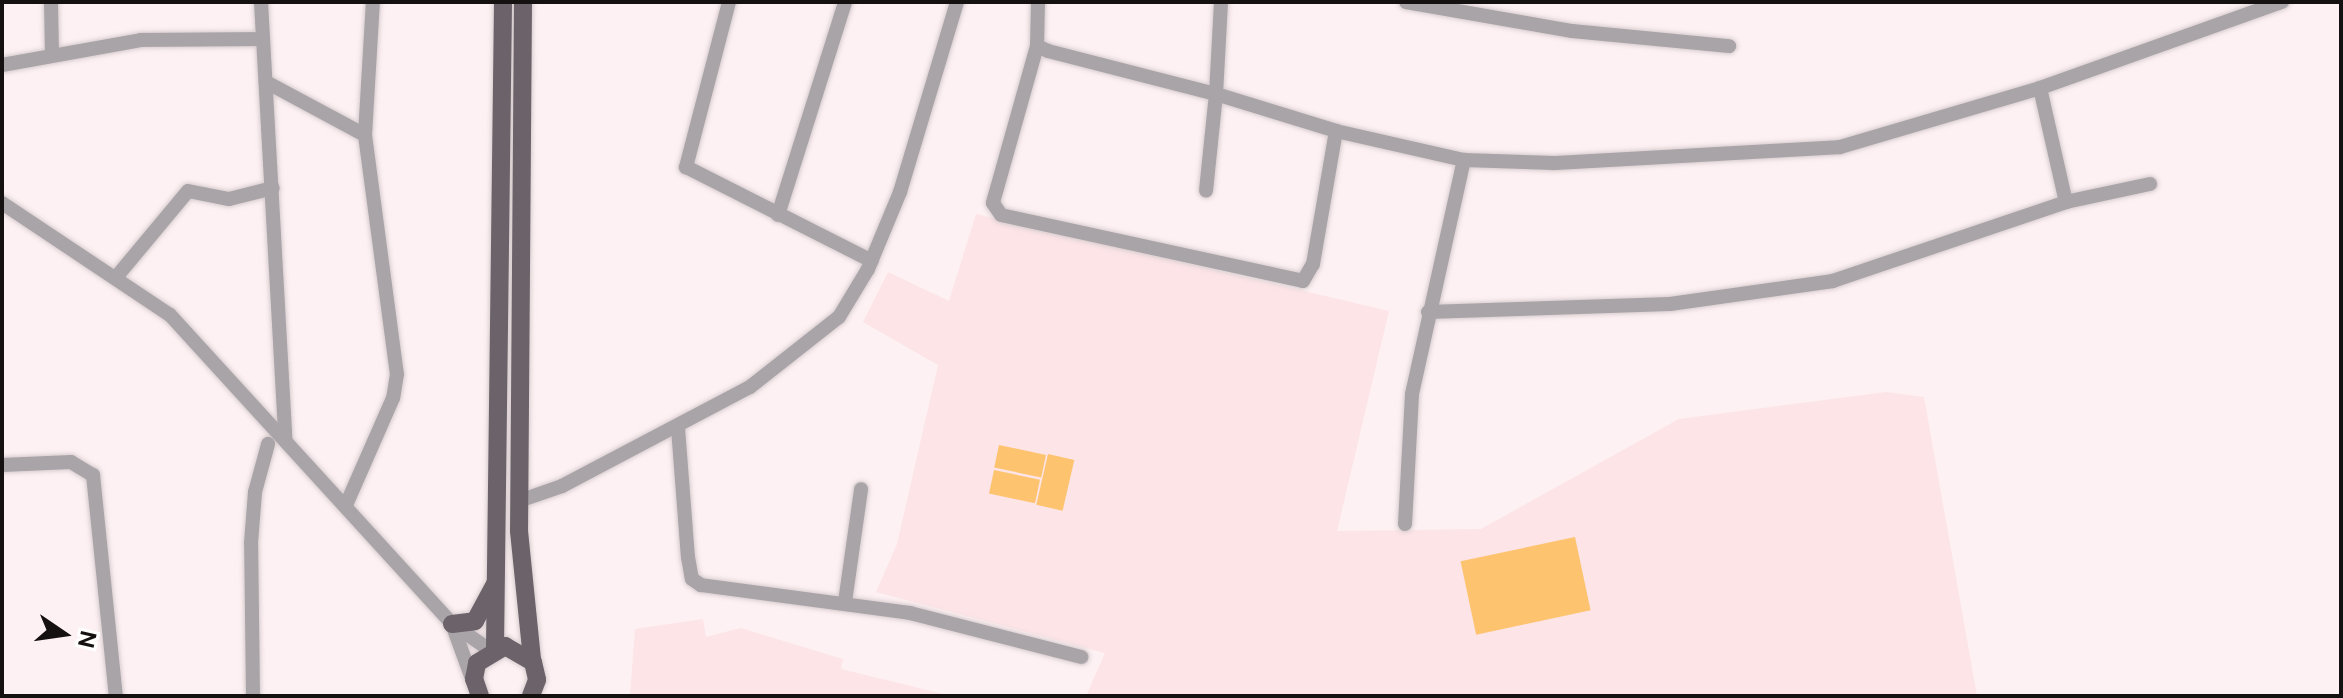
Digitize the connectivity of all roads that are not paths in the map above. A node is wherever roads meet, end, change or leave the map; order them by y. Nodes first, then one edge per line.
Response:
1 (51, 2) edge
2 (261, 2) edge
3 (373, 2) edge
4 (503, 2) edge
5 (523, 2) edge
6 (729, 2) edge
7 (845, 2) edge
8 (957, 2) edge
9 (1038, 2) edge
10 (1221, 2) edge
11 (1406, 2) edge
12 (2282, 2) edge
13 (262, 39) junction
14 (1037, 46) junction
15 (1729, 46) dead end
16 (52, 52) junction
17 (2, 65) edge
18 (266, 82) junction
19 (2040, 88) junction
20 (1216, 94) junction
21 (1336, 131) junction
22 (365, 135) junction
23 (1464, 160) junction
24 (2150, 184) dead end
25 (273, 188) junction
26 (1206, 190) dead end
27 (2066, 202) junction
28 (2, 203) edge
29 (778, 215) junction
30 (872, 261) junction
31 (118, 275) junction
32 (1428, 312) junction
33 (678, 428) junction
34 (285, 437) junction
35 (268, 444) dead end
36 (2, 465) edge
37 (861, 489) dead end
38 (519, 501) junction
39 (346, 505) junction
40 (1405, 524) dead end
41 (499, 574) junction
42 (845, 602) junction
43 (452, 624) junction
44 (492, 649) junction
45 (1081, 657) dead end
46 (534, 668) junction
47 (478, 693) edge
48 (116, 696) edge
49 (253, 696) edge
50 (531, 696) edge
51 (541, 696) edge

1 - 16 street
2 - 13 street
3 - 22 street
4 - 41 main road
5 - 38 main road
6 - 29 street
7 - 29 street
8 - 30 street
9 - 14 street
10 - 20 street
11 - 15 street
12 - 19 street
13 - 16 street
13 - 18 street
14 - 20 street
14 - 21 street
16 - 17 street
18 - 22 street
18 - 25 street
19 - 23 street
19 - 27 street
20 - 21 street
20 - 26 street
21 - 23 street
22 - 39 street
23 - 32 street
24 - 27 street
25 - 31 street
25 - 34 street
27 - 32 street
28 - 31 street
29 - 30 street
30 - 33 street
31 - 34 street
32 - 40 street
33 - 38 street
33 - 42 street
34 - 39 street
35 - 49 street
36 - 48 street
37 - 42 street
38 - 46 main road
39 - 43 street
41 - 43 main road
41 - 44 main road
42 - 45 street
43 - 44 street
43 - 47 street
44 - 46 main road
44 - 47 main road
46 - 50 main road
46 - 51 street

